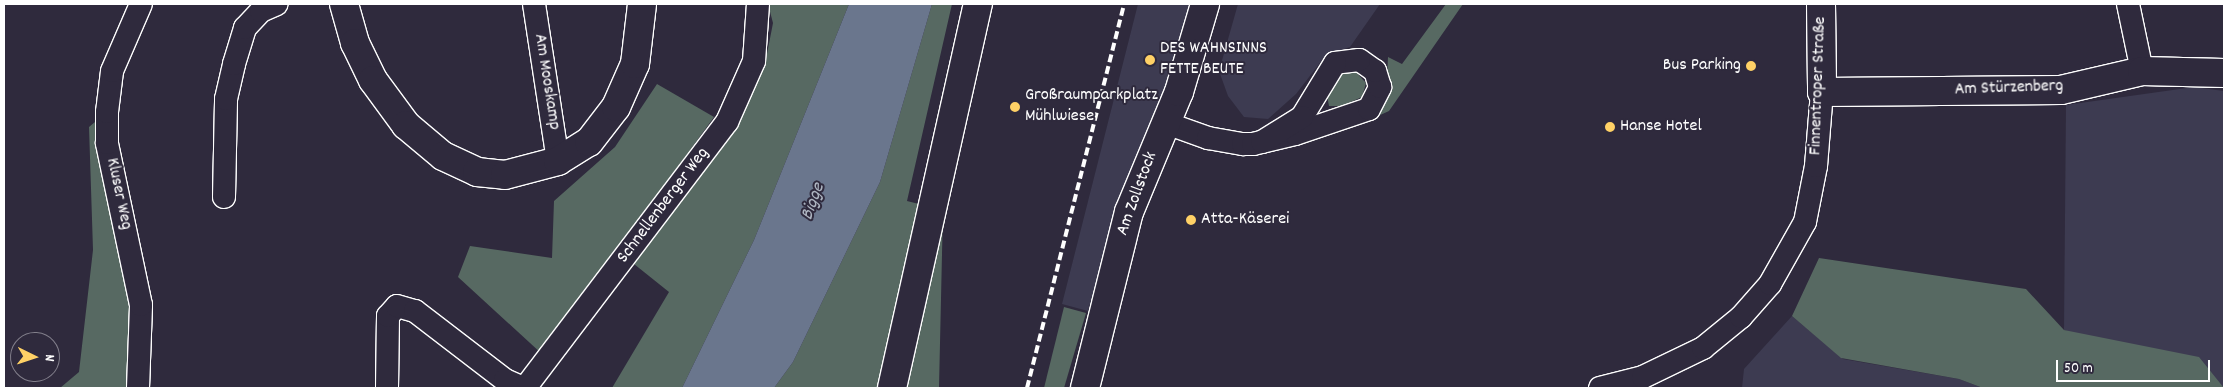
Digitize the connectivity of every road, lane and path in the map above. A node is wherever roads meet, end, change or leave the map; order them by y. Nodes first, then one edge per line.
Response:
1 (141, 4) edge
2 (277, 4) edge
3 (344, 4) edge
4 (534, 4) edge
5 (642, 4) edge
6 (758, 4) edge
7 (978, 4) edge
8 (1205, 4) edge
9 (1822, 4) edge
10 (2128, 4) edge
11 (2142, 71) junction
12 (2224, 72) edge
13 (1323, 78) junction
14 (1822, 92) junction
15 (1344, 120) junction
16 (1166, 123) junction
17 (1262, 142) junction
18 (558, 161) junction
19 (224, 197) dead end
20 (513, 386) edge
21 (138, 388) edge
22 (387, 388) edge
23 (892, 388) edge
24 (1084, 388) edge
25 (1600, 388) edge

1 - 21 street, Kluser Weg
2 - 19 street
3 - 18 street
4 - 18 street, Am Mooskamp
5 - 18 street
6 - 20 street, Schnellenberger Weg
7 - 23 street
8 - 16 street, Am Zollstock
9 - 14 street, Finnentroper Straße
10 - 11 street
11 - 12 street, Am Stürzenberg
11 - 14 street, Am Stürzenberg
13 - 15 street
13 - 15 street
13 - 17 street
14 - 25 street, Finnentroper Straße
15 - 17 street
16 - 17 street
16 - 24 street, Am Zollstock
20 - 22 street, Schnellenberger Weg

